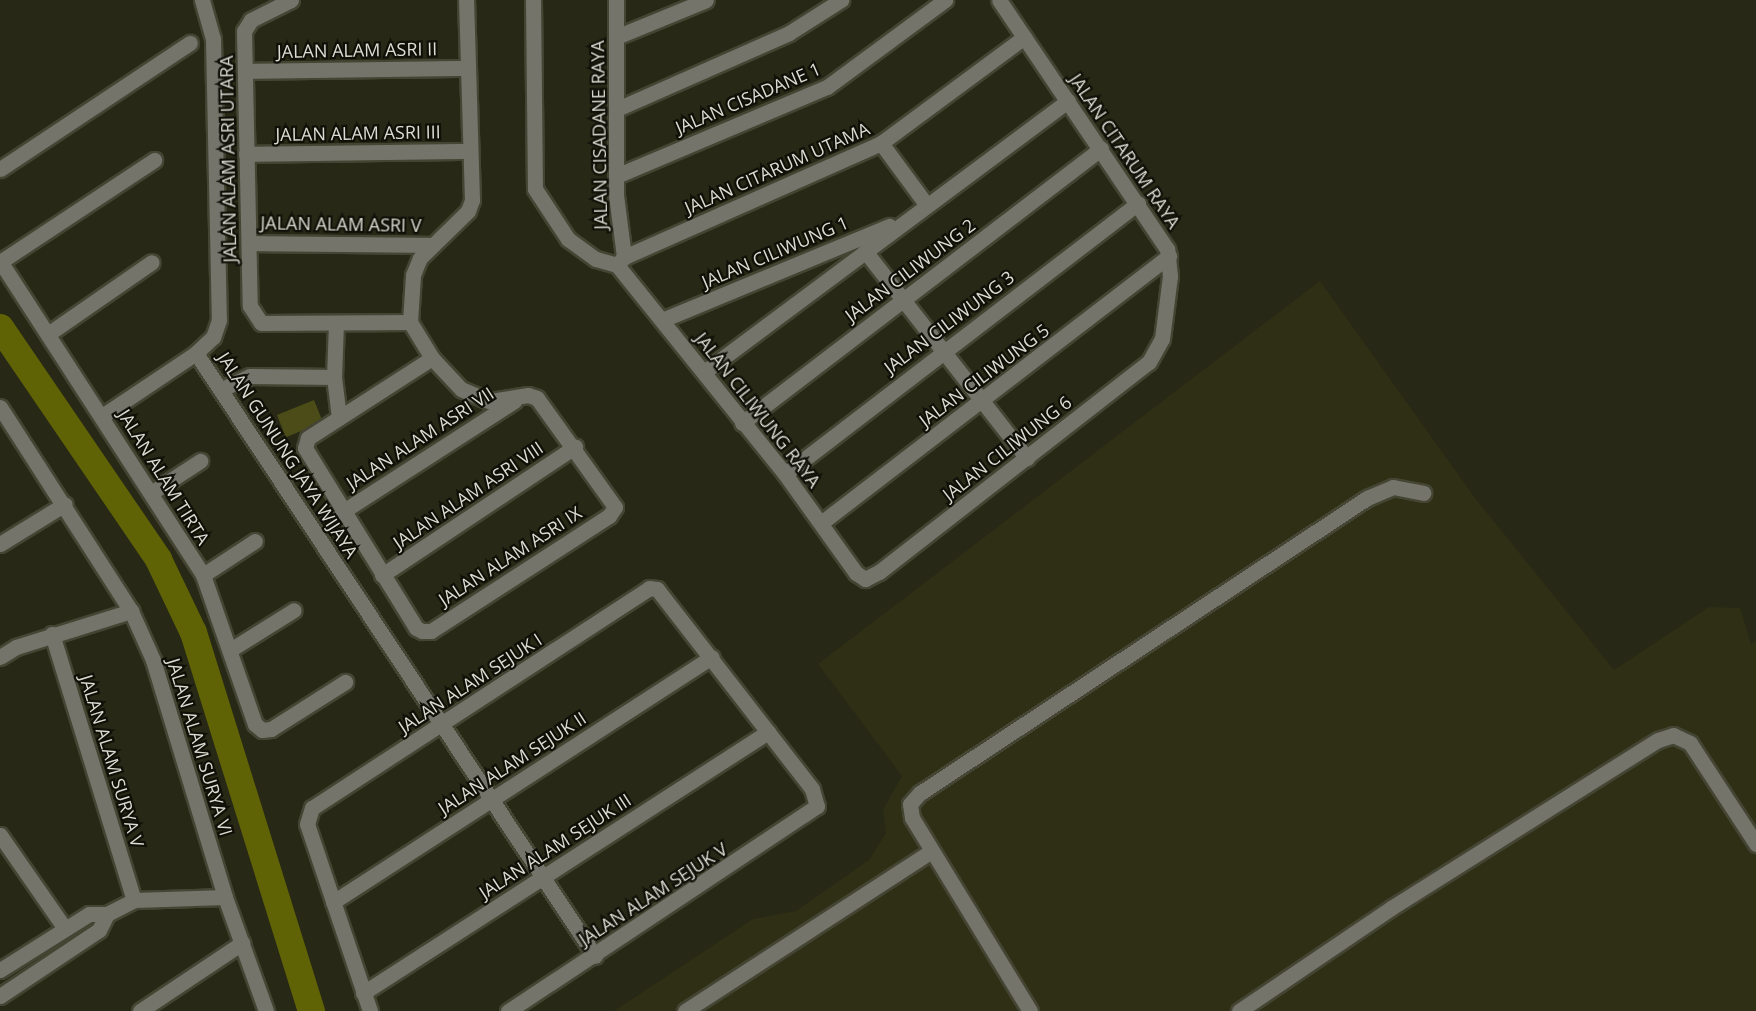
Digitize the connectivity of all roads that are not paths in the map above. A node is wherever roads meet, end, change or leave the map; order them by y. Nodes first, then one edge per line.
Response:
1 (202, 0) edge
2 (291, 0) edge
3 (466, 0) edge
4 (533, 0) edge
5 (616, 0) edge
6 (706, 0) edge
7 (841, 0) edge
8 (945, 0) edge
9 (999, 0) edge
10 (616, 37) junction
11 (1024, 37) junction
12 (190, 42) dead end
13 (468, 68) junction
14 (247, 71) junction
15 (1068, 100) junction
16 (617, 109) junction
17 (881, 143) junction
18 (1101, 149) junction
19 (470, 151) junction
20 (246, 154) junction
21 (154, 160) dead end
22 (0, 169) edge
23 (616, 176) junction
24 (1138, 203) junction
25 (926, 204) junction
26 (904, 220) junction
27 (249, 243) junction
28 (432, 245) junction
29 (865, 251) junction
30 (1169, 256) junction
31 (621, 261) junction
32 (0, 262) edge
33 (152, 262) dead end
34 (903, 299) junction
35 (662, 320) junction
36 (410, 322) junction
37 (336, 323) junction
38 (48, 334) junction
39 (1162, 339) joint
40 (944, 351) junction
41 (196, 353) junction
42 (432, 358) junction
43 (704, 372) junction
44 (334, 377) junction
45 (222, 389) junction
46 (519, 398) junction
47 (983, 400) junction
48 (0, 407) edge
49 (102, 416) junction
50 (339, 418) junction
51 (742, 423) junction
52 (6, 429) edge
53 (575, 447) junction
54 (1027, 458) junction
55 (200, 460) dead end
56 (784, 474) junction
57 (151, 493) junction
58 (1423, 493) dead end
59 (65, 504) junction
60 (342, 512) junction
61 (822, 523) junction
62 (255, 541) dead end
63 (0, 544) edge
64 (203, 575) junction
65 (382, 575) junction
66 (865, 579) joint
67 (294, 610) dead end
68 (131, 611) junction
69 (52, 634) junction
70 (230, 650) junction
71 (0, 657) edge
72 (712, 657) junction
73 (345, 682) dead end
74 (441, 726) junction
75 (768, 732) junction
76 (491, 800) junction
77 (0, 835) edge
78 (1756, 844) edge
79 (931, 850) junction
80 (6, 855) edge
81 (543, 877) junction
82 (225, 897) junction
83 (134, 900) junction
84 (333, 902) junction
85 (107, 914) junction
86 (64, 927) junction
87 (243, 943) junction
88 (595, 956) junction
89 (0, 970) edge
90 (363, 993) junction
91 (0, 996) edge
92 (140, 1011) edge
93 (266, 1011) edge
94 (369, 1011) edge
95 (508, 1011) edge
96 (685, 1011) edge
97 (1030, 1011) edge
98 (1239, 1011) edge

1 - 41 street, JALAN GUNUNG JAYA WIJAYA
2 - 14 street, JALAN ALAM ASRI UTARA
3 - 13 street
4 - 31 street
5 - 10 street, JALAN CISADANE RAYA
6 - 10 street
7 - 16 street
8 - 23 street, JALAN CISADANE 1
9 - 11 street, JALAN CITARUM RAYA
10 - 16 street, JALAN CISADANE RAYA
11 - 15 street, JALAN CITARUM RAYA
11 - 17 street, JALAN CITARUM UTAMA
12 - 22 street
13 - 14 street, JALAN ALAM ASRI II
13 - 19 street
14 - 20 street, JALAN ALAM ASRI UTARA
15 - 18 street, JALAN CITARUM RAYA
15 - 25 street, JALAN CILIWUNG 1
16 - 23 street, JALAN CISADANE RAYA
17 - 25 street
17 - 31 street, JALAN CITARUM UTAMA
18 - 24 street, JALAN CITARUM RAYA
18 - 34 street, JALAN CILIWUNG 2
19 - 20 street, JALAN ALAM ASRI III
19 - 28 street
20 - 27 street, JALAN ALAM ASRI UTARA
21 - 32 street
23 - 31 street, JALAN CISADANE RAYA
24 - 30 street, JALAN CITARUM RAYA
24 - 40 street, JALAN CILIWUNG 3
25 - 26 street, JALAN CILIWUNG 1
26 - 29 street, JALAN CILIWUNG 1
26 - 35 street, JALAN CILIWUNG 1
27 - 28 street, JALAN ALAM ASRI V
27 - 37 street, JALAN ALAM ASRI UTARA
28 - 36 street
29 - 34 street
29 - 43 street, JALAN CILIWUNG 1
30 - 39 street, JALAN CITARUM RAYA
30 - 47 street, JALAN CILIWUNG 5
31 - 35 street, JALAN CILIWUNG RAYA
32 - 38 street, JALAN ALAM TIRTA
33 - 38 street
34 - 40 street
34 - 51 street, JALAN CILIWUNG 2
35 - 43 street, JALAN CILIWUNG RAYA
36 - 37 street
36 - 42 street
37 - 44 street
38 - 49 street, JALAN ALAM TIRTA
39 - 54 street, JALAN CILIWUNG 6
40 - 47 street
40 - 56 street, JALAN CILIWUNG 3
41 - 45 street, JALAN GUNUNG JAYA WIJAYA
41 - 49 street
42 - 46 street
42 - 50 street
43 - 51 street, JALAN CILIWUNG RAYA
44 - 45 street
44 - 50 street
45 - 74 street, JALAN GUNUNG JAYA WIJAYA
46 - 53 street
46 - 60 street, JALAN ALAM ASRI VII
47 - 54 street
47 - 61 street, JALAN CILIWUNG 5
48 - 52 street, JALAN ALAM SURYA VI
49 - 57 street, JALAN ALAM TIRTA
50 - 60 street
51 - 56 street, JALAN CILIWUNG RAYA
52 - 59 street, JALAN ALAM SURYA VI
53 - 65 street, JALAN ALAM ASRI VIII
53 - 65 street, JALAN ALAM ASRI IX
54 - 66 street, JALAN CILIWUNG 6
55 - 57 street
56 - 61 street, JALAN CILIWUNG RAYA
57 - 64 street, JALAN ALAM TIRTA
58 - 79 street
59 - 63 street
59 - 68 street, JALAN ALAM SURYA VI
60 - 65 street
61 - 66 street, JALAN CILIWUNG RAYA
62 - 64 street
64 - 70 street, JALAN ALAM TIRTA
67 - 70 street
68 - 69 street
68 - 82 street, JALAN ALAM SURYA VI
69 - 71 street
69 - 83 street, JALAN ALAM SURYA V
70 - 73 street, JALAN ALAM TIRTA
72 - 74 street, JALAN ALAM SEJUK I
72 - 75 street
72 - 76 street, JALAN ALAM SEJUK II
74 - 76 street, JALAN GUNUNG JAYA WIJAYA
74 - 84 street, JALAN ALAM SEJUK I
75 - 81 street, JALAN ALAM SEJUK III
75 - 88 street, JALAN ALAM SEJUK V
76 - 81 street, JALAN GUNUNG JAYA WIJAYA
76 - 84 street, JALAN ALAM SEJUK II
77 - 80 street
78 - 98 street
79 - 96 street
79 - 97 street
80 - 86 street
81 - 88 street, JALAN GUNUNG JAYA WIJAYA
81 - 90 street, JALAN ALAM SEJUK III
82 - 83 street
82 - 87 street, JALAN ALAM SURYA VI
83 - 85 street
84 - 90 street
85 - 86 street
85 - 91 street
86 - 89 street
87 - 92 street
87 - 93 street, JALAN ALAM SURYA VI
88 - 95 street, JALAN ALAM SEJUK V
90 - 94 street

